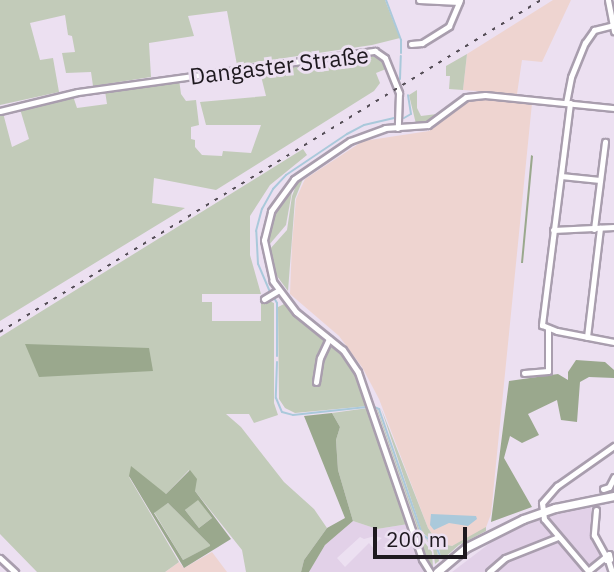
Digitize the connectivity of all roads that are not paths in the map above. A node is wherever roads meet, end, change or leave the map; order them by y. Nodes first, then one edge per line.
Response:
1 (419, 0) edge
2 (608, 0) edge
3 (460, 1) edge
4 (612, 9) edge
5 (614, 27) edge
6 (411, 44) dead end
7 (568, 103) junction
8 (614, 108) edge
9 (0, 111) edge
10 (398, 128) junction
11 (605, 142) dead end
12 (561, 176) junction
13 (600, 180) junction
14 (614, 227) edge
15 (597, 229) junction
16 (554, 230) junction
17 (545, 326) junction
18 (587, 337) junction
19 (330, 339) junction
20 (614, 342) edge
21 (524, 373) dead end
22 (316, 382) dead end
23 (614, 446) edge
24 (614, 477) edge
25 (603, 489) dead end
26 (614, 496) edge
27 (596, 510) dead end
28 (545, 511) junction
29 (558, 537) junction
30 (0, 558) edge
31 (608, 558) edge
32 (586, 570) edge
33 (15, 572) edge
34 (430, 572) edge
35 (437, 572) edge
36 (489, 572) edge
37 (612, 572) edge

1 - 3 street
2 - 4 street
3 - 6 street
4 - 5 street
5 - 7 street
7 - 8 street
7 - 10 street
7 - 12 street
9 - 10 street, Dangaster Straße
10 - 19 street
11 - 13 street
12 - 13 street
12 - 16 street
13 - 15 street
14 - 15 street
15 - 16 street
15 - 18 street
16 - 17 street
17 - 18 street
17 - 21 street
18 - 20 street
19 - 22 street
19 - 34 street
23 - 28 street
24 - 25 street
26 - 28 main road
27 - 31 street
28 - 29 street
28 - 35 main road
29 - 32 street
29 - 36 street
30 - 33 street
31 - 32 street
31 - 37 street

